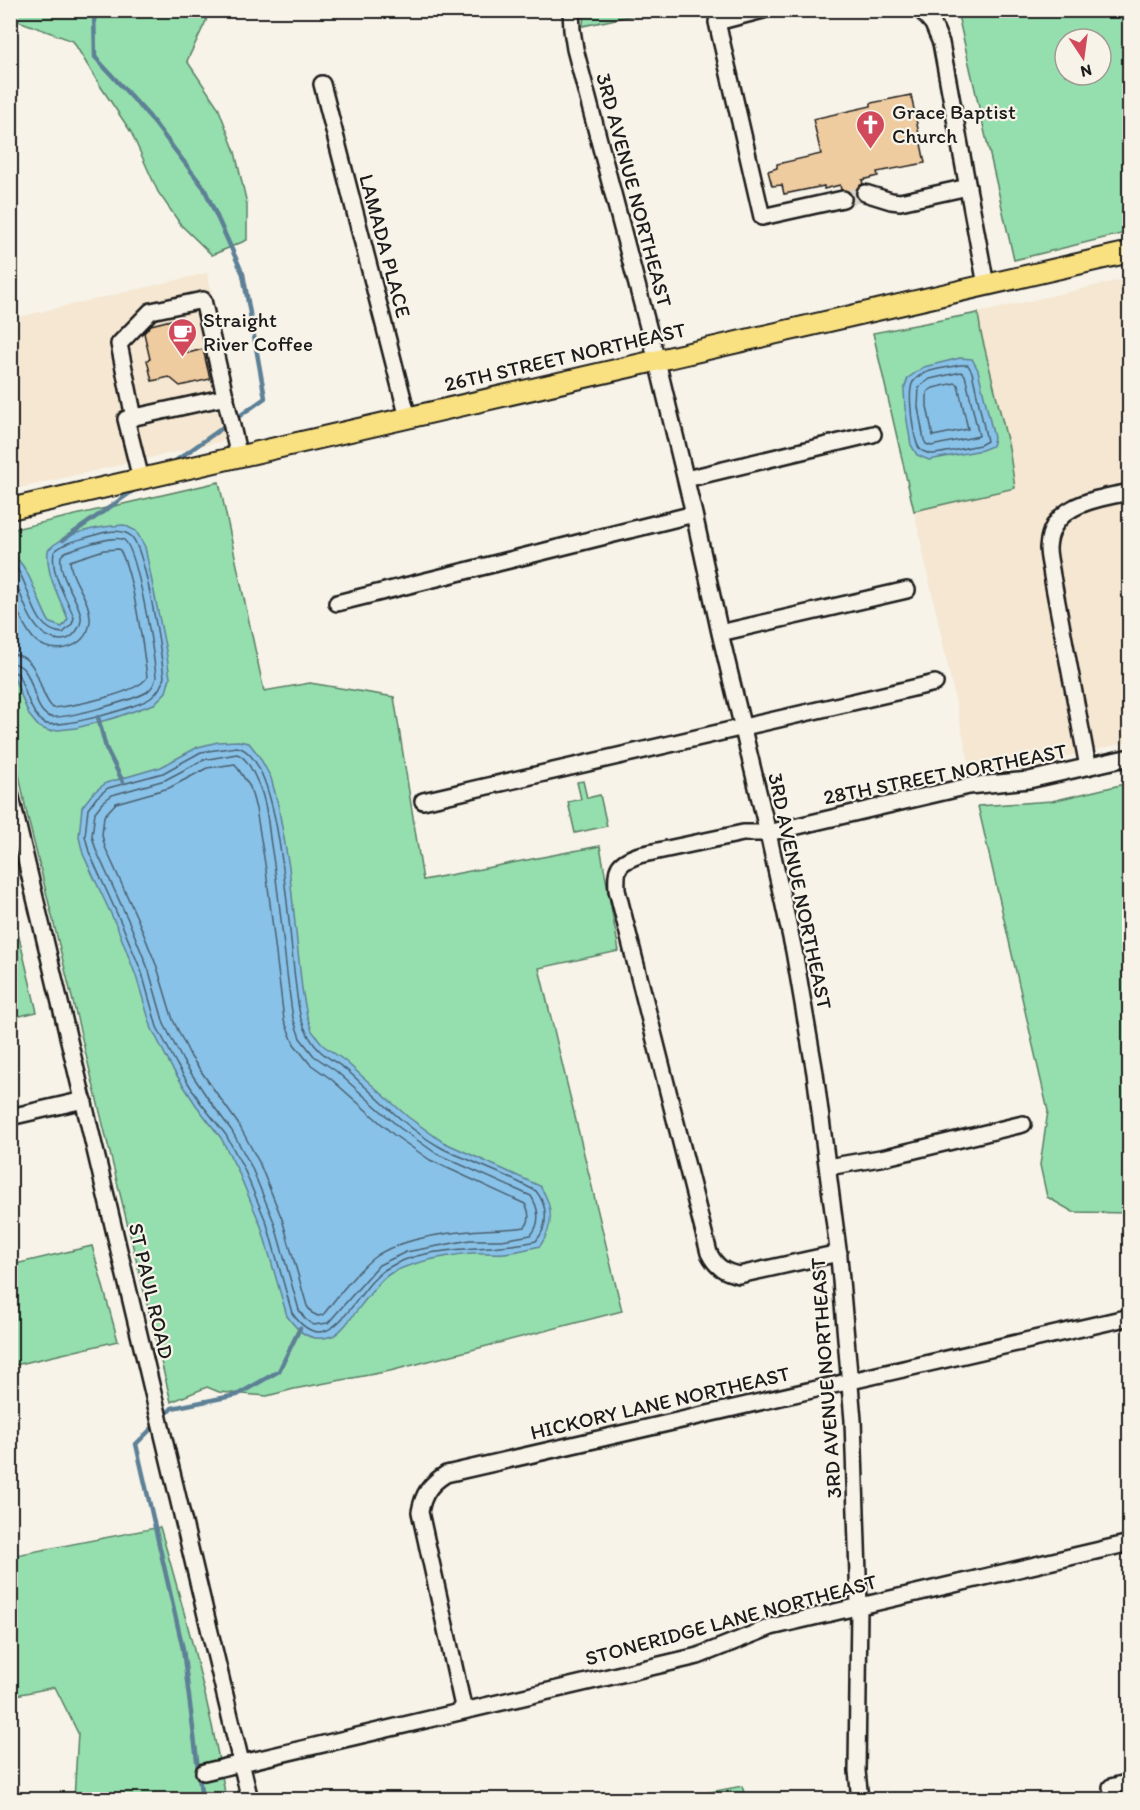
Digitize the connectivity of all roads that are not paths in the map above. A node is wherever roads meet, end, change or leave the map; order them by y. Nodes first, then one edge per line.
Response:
1 (571, 10) edge
2 (763, 10) edge
3 (921, 10) edge
4 (322, 84) dead end
5 (968, 187) junction
6 (864, 193) tunnel mouth
7 (843, 199) tunnel mouth
8 (1130, 252) edge
9 (986, 285) junction
10 (657, 361) junction
11 (226, 397) junction
12 (134, 418) junction
13 (408, 418) junction
14 (873, 434) dead end
15 (239, 457) junction
16 (141, 479) junction
17 (686, 479) junction
18 (1130, 492) edge
19 (10, 509) edge
20 (694, 514) junction
21 (907, 590) dead end
22 (337, 603) dead end
23 (720, 633) junction
24 (935, 683) dead end
25 (743, 728) junction
26 (1130, 757) edge
27 (1088, 767) junction
28 (10, 793) edge
29 (423, 801) dead end
30 (768, 833) junction
31 (84, 1100) junction
32 (10, 1117) edge
33 (1023, 1124) dead end
34 (828, 1167) junction
35 (839, 1253) junction
36 (1130, 1317) edge
37 (850, 1381) junction
38 (1130, 1543) edge
39 (859, 1606) junction
40 (464, 1711) junction
41 (241, 1763) junction
42 (204, 1772) dead end
43 (1130, 1782) edge
44 (1111, 1787) dead end
45 (250, 1800) edge
46 (860, 1800) edge

1 - 10 street, 3RD AVENUE NORTHEAST
2 - 7 street
3 - 5 street
4 - 13 street, LAMADA PLACE
5 - 6 street
5 - 9 street
8 - 9 main road, 26TH STREET NORTHEAST
9 - 10 main road, 26TH STREET NORTHEAST
10 - 13 main road, 26TH STREET NORTHEAST
10 - 17 street, 3RD AVENUE NORTHEAST
11 - 12 street
11 - 12 street
11 - 15 street
12 - 16 street
13 - 15 main road, 26TH STREET NORTHEAST
14 - 17 street
15 - 16 main road, 26TH STREET NORTHEAST
16 - 19 main road, 26TH STREET NORTHEAST
17 - 20 street, 3RD AVENUE NORTHEAST
18 - 27 street
20 - 22 street
20 - 23 street, 3RD AVENUE NORTHEAST
21 - 23 street
23 - 25 street, 3RD AVENUE NORTHEAST
24 - 25 street
25 - 29 street
25 - 30 street, 3RD AVENUE NORTHEAST
26 - 27 street, 28TH STREET NORTHEAST
27 - 30 street, 28TH STREET NORTHEAST
28 - 31 street, ST PAUL ROAD
30 - 34 street, 3RD AVENUE NORTHEAST
30 - 35 street, 28TH STREET NORTHEAST
31 - 32 street
31 - 41 street, ST PAUL ROAD
33 - 34 street
34 - 35 street, 3RD AVENUE NORTHEAST
35 - 37 street, 3RD AVENUE NORTHEAST
36 - 37 street, HICKORY LANE NORTHEAST
37 - 39 street, 3RD AVENUE NORTHEAST
37 - 40 street, HICKORY LANE NORTHEAST
38 - 39 street, STONERIDGE LANE NORTHEAST
39 - 40 street, STONERIDGE LANE NORTHEAST
39 - 46 street, 3RD AVENUE NORTHEAST
40 - 41 street, STONERIDGE LANE NORTHEAST
41 - 42 street, STONERIDGE LANE NORTHEAST
41 - 45 street, ST PAUL ROAD
43 - 44 street

